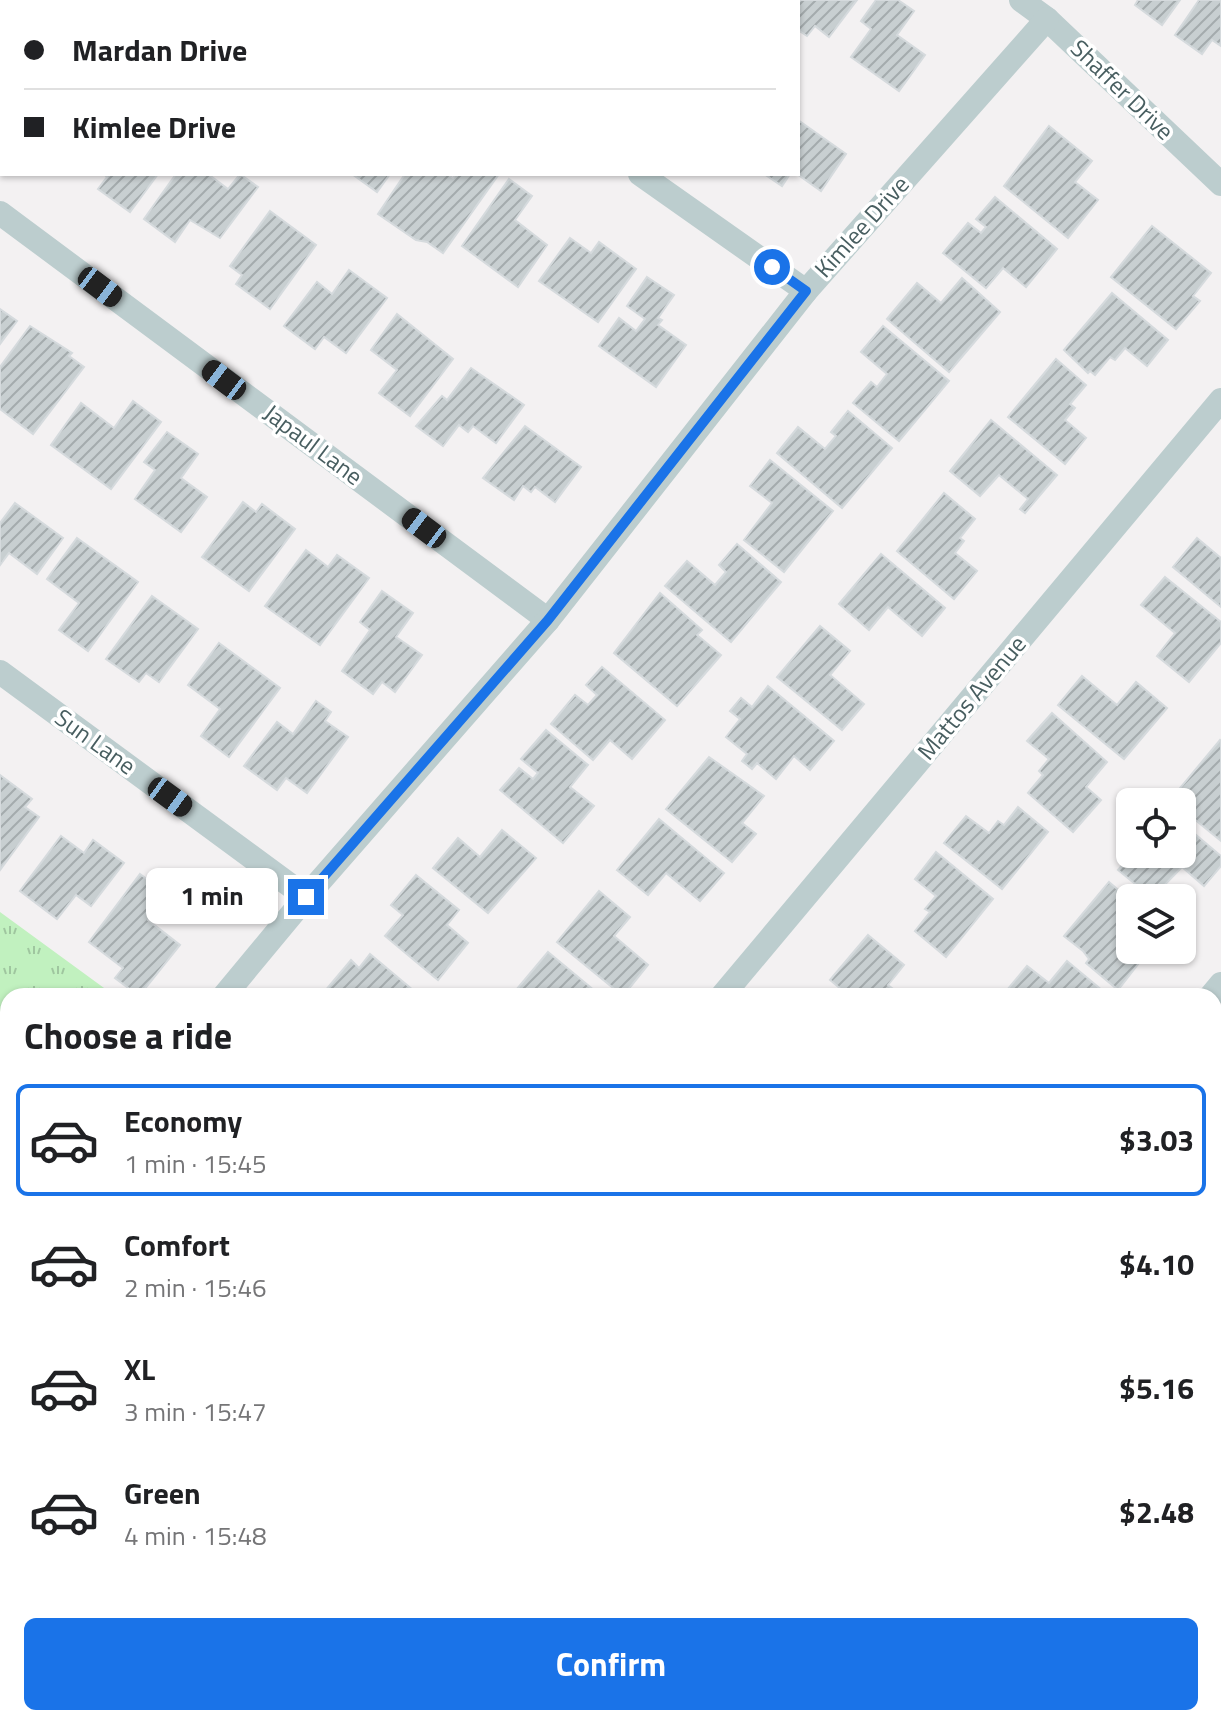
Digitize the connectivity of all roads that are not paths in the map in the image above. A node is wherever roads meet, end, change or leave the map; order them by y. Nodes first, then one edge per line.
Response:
1 (1021, 0) edge
2 (1047, 19) junction
3 (643, 176) edge
4 (1221, 184) edge
5 (0, 213) edge
6 (806, 291) junction
7 (1221, 400) edge
8 (548, 620) junction
9 (0, 672) edge
10 (306, 897) junction
11 (231, 988) edge
12 (729, 988) edge

1 - 2 street, Shaffer Drive
2 - 4 street, Shaffer Drive
2 - 6 street, Kimlee Drive
3 - 6 street
5 - 8 street, Japaul Lane
6 - 8 street, Kimlee Drive
7 - 12 street, Mattos Avenue
8 - 10 street, Kimlee Drive
9 - 10 street, Sun Lane
10 - 11 street, Kimlee Drive

